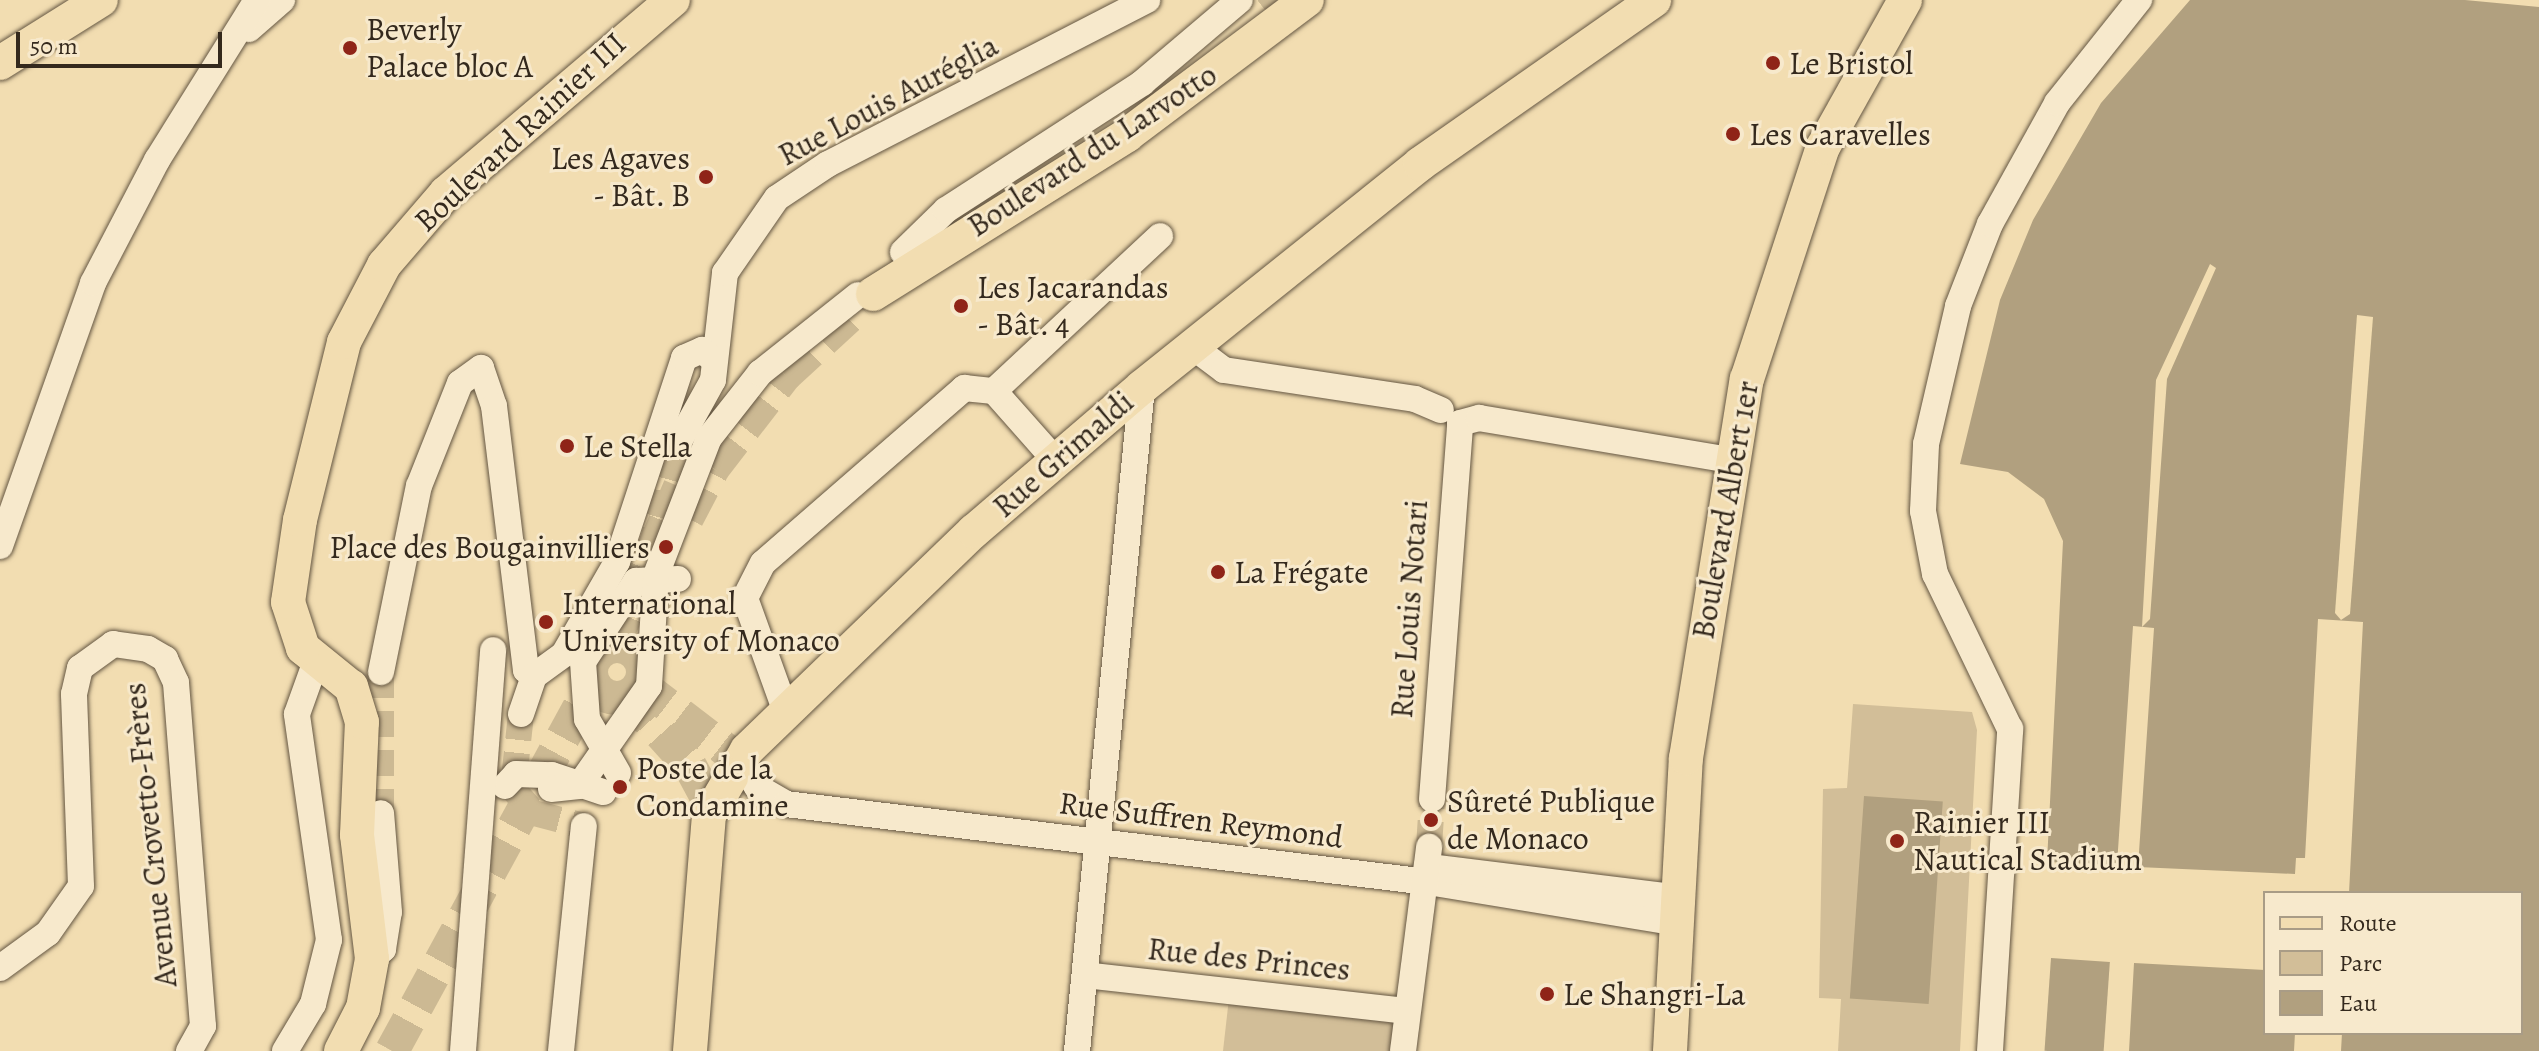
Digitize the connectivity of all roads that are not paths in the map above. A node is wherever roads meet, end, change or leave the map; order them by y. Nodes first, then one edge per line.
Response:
1 (101, 0) edge
2 (257, 0) edge
3 (282, 0) edge
4 (673, 0) edge
5 (1147, 0) edge
6 (1307, 0) edge
7 (1654, 0) edge
8 (1905, 0) edge
9 (2139, 0) edge
10 (1270, 9) edge
11 (237, 39) junction
12 (0, 63) edge
13 (1160, 236) dead end
14 (864, 291) junction
15 (1192, 346) junction
16 (714, 360) junction
17 (1142, 387) junction
18 (994, 391) junction
19 (1450, 416) junction
20 (681, 438) tunnel mouth
21 (1055, 460) junction
22 (1731, 460) junction
23 (0, 546) edge
24 (667, 577) junction
25 (493, 650) dead end
26 (316, 661) junction
27 (381, 672) tunnel mouth
28 (541, 674) junction
29 (786, 712) junction
30 (521, 714) tunnel mouth
31 (605, 747) junction
32 (739, 760) junction
33 (504, 786) junction
34 (1432, 799) tunnel mouth
35 (592, 800) junction
36 (381, 813) tunnel mouth
37 (1096, 840) junction
38 (1429, 866) junction
39 (1673, 910) junction
40 (372, 959) junction
41 (0, 968) edge
42 (1085, 975) junction
43 (1406, 1011) junction
44 (457, 1037) edge
45 (189, 1051) edge
46 (285, 1051) edge
47 (341, 1051) edge
48 (561, 1051) edge
49 (690, 1051) edge
50 (1077, 1051) edge
51 (1403, 1051) edge
52 (1670, 1051) edge
53 (1990, 1051) edge

1 - 12 main road
2 - 11 street
3 - 11 street
4 - 26 main road, Boulevard Rainier III
5 - 16 street, Rue Louis Auréglia
6 - 10 main road, Boulevard du Larvotto
7 - 15 main road, Rue Grimaldi
8 - 22 main road, Boulevard Albert 1er
9 - 53 street
10 - 14 main road, Boulevard du Larvotto
10 - 14 main road, Boulevard du Larvotto
11 - 23 street
13 - 18 street
14 - 24 street
15 - 17 main road, Rue Grimaldi
15 - 19 street
16 - 20 street, Rue Louis Auréglia
16 - 28 street
17 - 21 main road, Rue Grimaldi
17 - 37 street
18 - 21 street
18 - 29 street
19 - 22 street
19 - 34 street, Rue Louis Notari
21 - 29 main road, Rue Grimaldi
22 - 39 main road, Boulevard Albert 1er
24 - 31 street
24 - 31 street
25 - 33 street
26 - 40 main road, Boulevard Rainier III
26 - 46 street
27 - 28 street
28 - 30 street
29 - 32 main road, Rue Grimaldi
31 - 35 street
31 - 35 street
32 - 37 street, Rue Suffren Reymond
32 - 49 main road, Rue Grimaldi
33 - 35 street
33 - 44 street
35 - 48 street
36 - 40 street
37 - 38 street, Rue Suffren Reymond
37 - 42 street
38 - 39 street, Rue Suffren Reymond
38 - 43 street
39 - 52 main road, Boulevard Albert 1er
40 - 47 main road, Boulevard Rainier III
41 - 45 street, Avenue Crovetto-Frères
42 - 43 street, Rue des Princes
42 - 50 street
43 - 51 street

